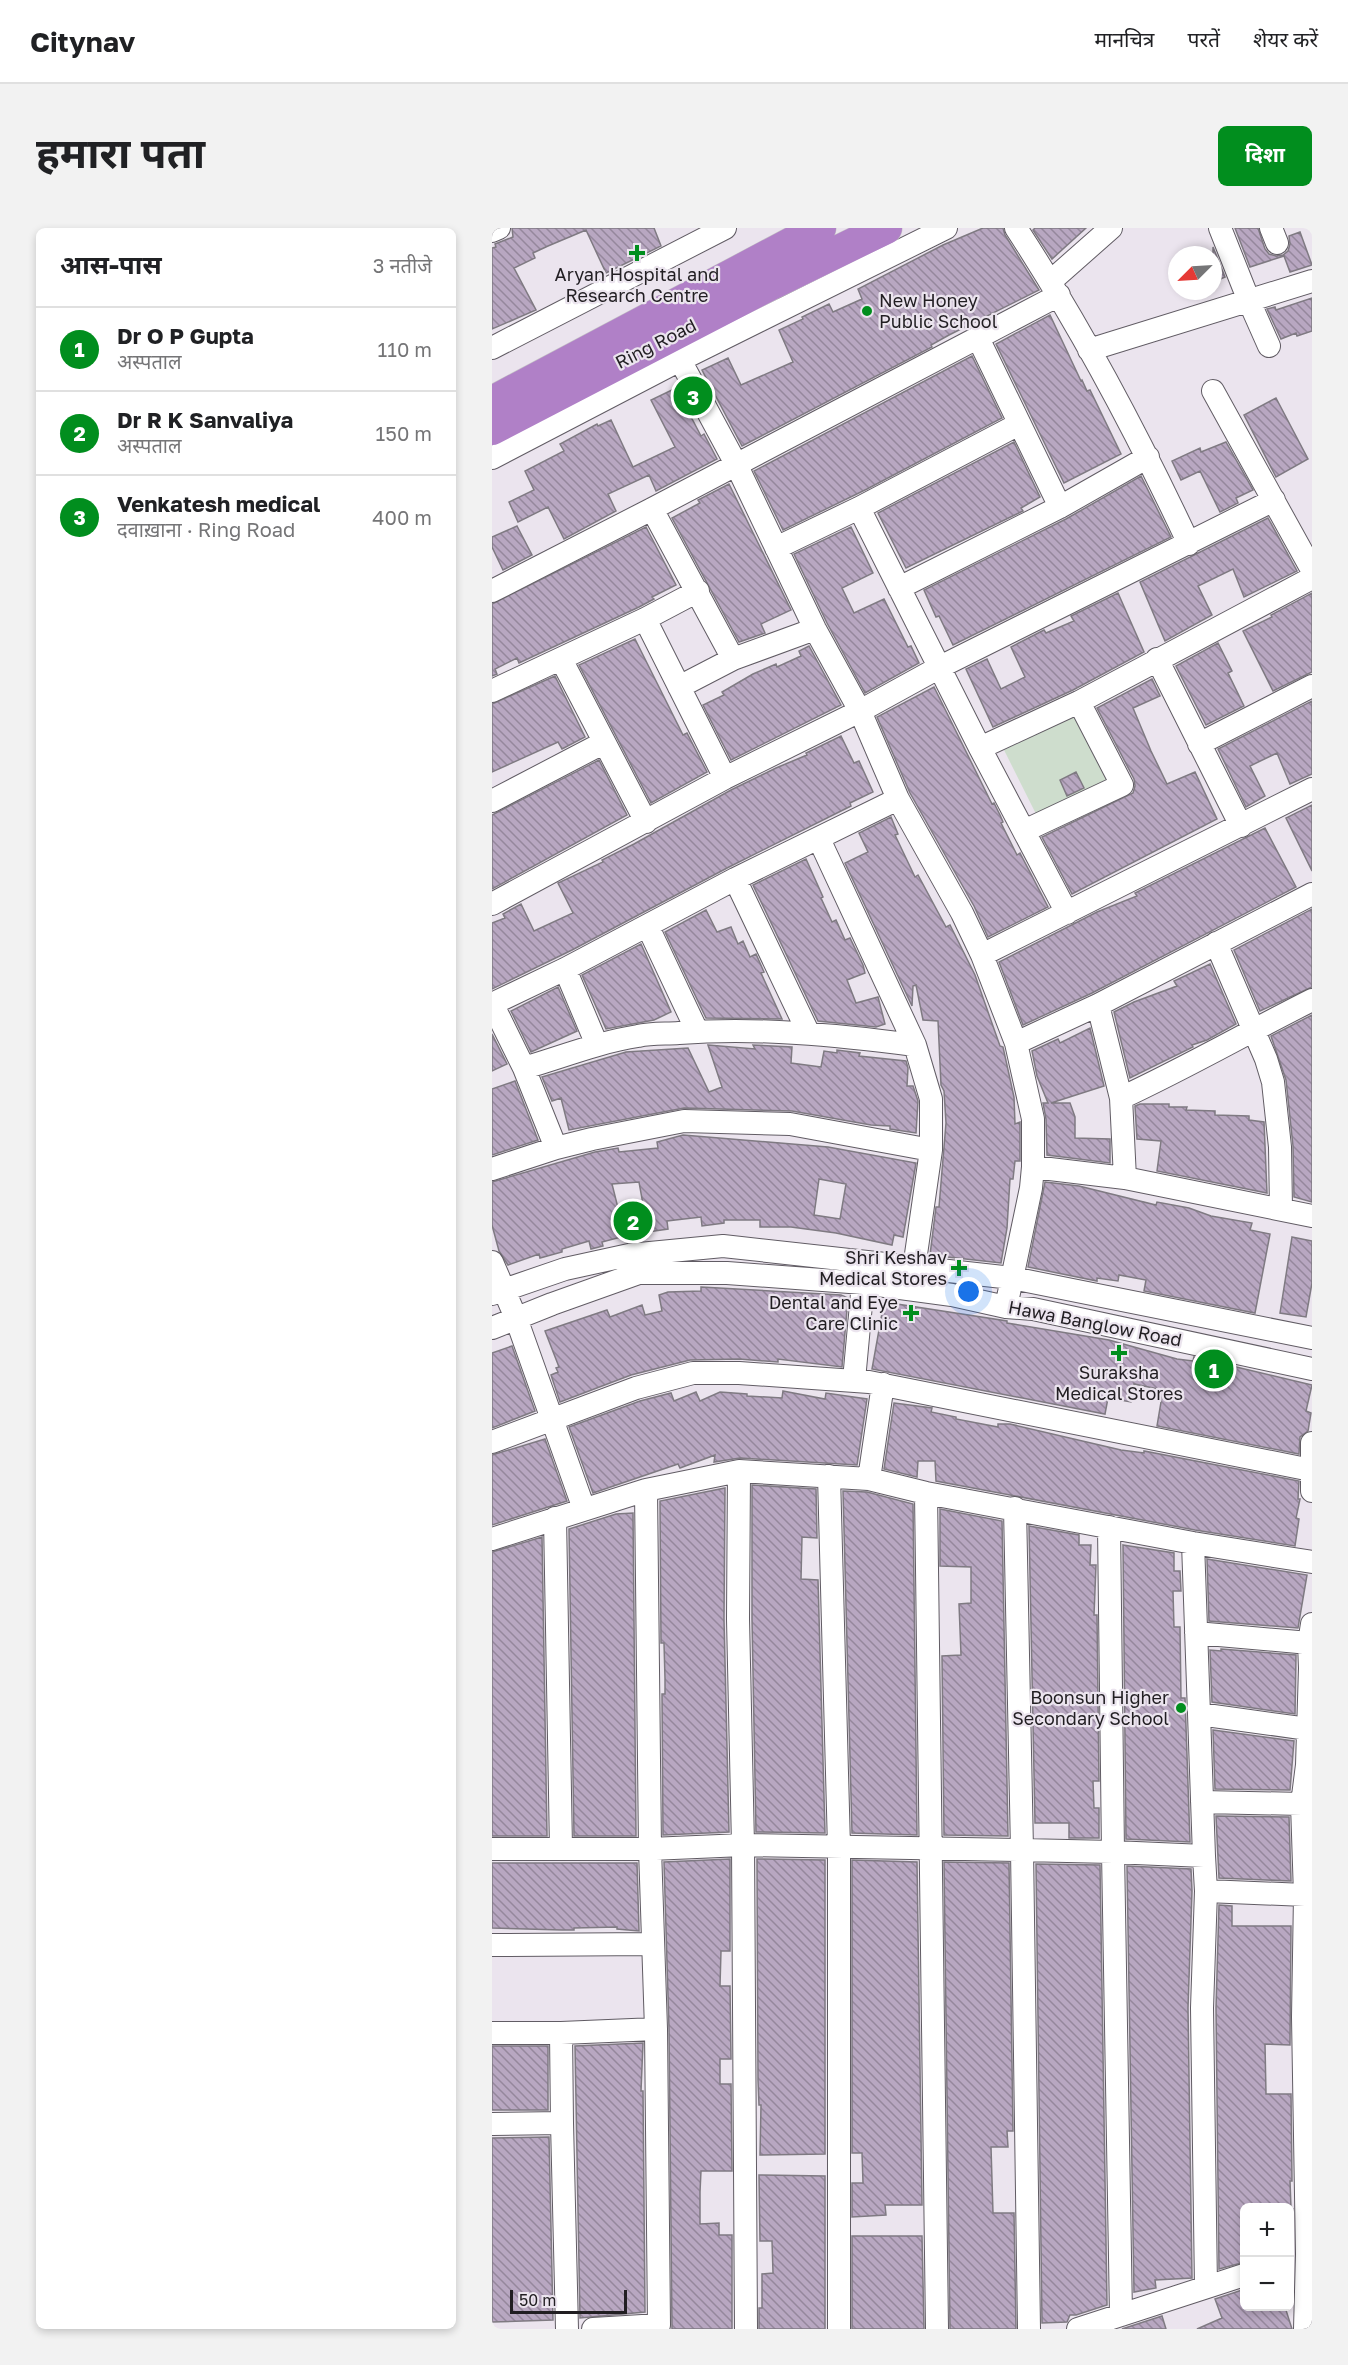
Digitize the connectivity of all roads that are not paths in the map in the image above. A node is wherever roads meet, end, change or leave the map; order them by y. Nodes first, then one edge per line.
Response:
1 (499, 228) edge
2 (725, 228) edge
3 (820, 228) edge
4 (886, 228) edge
5 (946, 228) edge
6 (1016, 228) edge
7 (1111, 228) edge
8 (1220, 228) edge
9 (492, 231) edge
10 (1312, 281) edge
11 (1055, 288) junction
12 (1249, 301) junction
13 (978, 338) junction
14 (1269, 346) dead end
15 (492, 348) edge
16 (1089, 350) junction
17 (680, 360) junction
18 (1213, 391) dead end
19 (492, 402) edge
20 (1019, 424) junction
21 (492, 429) edge
22 (492, 458) edge
23 (1148, 458) junction
24 (736, 464) junction
25 (1275, 500) junction
26 (1060, 507) junction
27 (859, 508) junction
28 (652, 509) junction
29 (1189, 544) junction
30 (776, 548) junction
31 (1312, 570) edge
32 (1312, 578) edge
33 (899, 588) junction
34 (492, 591) edge
35 (698, 591) junction
36 (645, 619) junction
37 (815, 629) junction
38 (561, 659) junction
39 (733, 659) junction
40 (1157, 659) junction
41 (940, 667) junction
42 (1312, 686) edge
43 (679, 687) junction
44 (492, 691) edge
45 (1079, 702) junction
46 (860, 711) junction
47 (603, 743) junction
48 (1199, 744) junction
49 (980, 748) junction
50 (725, 778) junction
51 (1312, 789) edge
52 (898, 799) junction
53 (492, 801) edge
54 (646, 822) junction
55 (1241, 826) junction
56 (1024, 831) junction
57 (819, 839) junction
58 (735, 879) junction
59 (1312, 894) edge
60 (492, 904) edge
61 (1067, 913) junction
62 (648, 927) junction
63 (1216, 944) junction
64 (982, 955) junction
65 (566, 969) junction
66 (1312, 1000) edge
67 (492, 1003) edge
68 (1098, 1005) junction
69 (1253, 1030) junction
70 (697, 1031) junction
71 (808, 1032) junction
72 (1016, 1043) junction
73 (915, 1045) junction
74 (597, 1046) junction
75 (524, 1068) junction
76 (1121, 1098) junction
77 (556, 1148) junction
78 (931, 1150) junction
79 (1033, 1167) junction
80 (492, 1169) edge
81 (1125, 1178) junction
82 (1281, 1209) junction
83 (1312, 1216) edge
84 (492, 1262) edge
85 (914, 1268) junction
86 (1012, 1278) junction
87 (863, 1284) junction
88 (498, 1292) edge
89 (1006, 1307) junction
90 (516, 1318) junction
91 (492, 1328) edge
92 (1312, 1338) edge
93 (1312, 1369) edge
94 (855, 1380) junction
95 (883, 1384) junction
96 (551, 1420) junction
97 (492, 1442) edge
98 (1312, 1443) edge
99 (740, 1472) junction
100 (829, 1476) junction
101 (869, 1479) junction
102 (1311, 1481) edge
103 (646, 1490) junction
104 (926, 1493) junction
105 (1015, 1508) junction
106 (584, 1509) junction
107 (555, 1518) junction
108 (1109, 1527) junction
109 (492, 1539) edge
110 (1192, 1543) junction
111 (1312, 1562) edge
112 (1311, 1633) edge
113 (1196, 1634) junction
114 (1199, 1714) junction
115 (1308, 1729) junction
116 (1202, 1802) junction
117 (1302, 1804) junction
118 (743, 1845) junction
119 (839, 1846) junction
120 (561, 1848) junction
121 (930, 1848) junction
122 (492, 1849) edge
123 (650, 1849) junction
124 (1022, 1850) junction
125 (1113, 1852) junction
126 (1204, 1856) junction
127 (1206, 1891) junction
128 (1305, 1894) junction
129 (1309, 1927) edge
130 (653, 1944) junction
131 (492, 1945) edge
132 (1308, 2018) edge
133 (656, 2029) junction
134 (492, 2033) edge
135 (561, 2033) junction
136 (1308, 2109) edge
137 (562, 2123) junction
138 (492, 2124) edge
139 (1309, 2196) edge
140 (1298, 2257) edge
141 (1240, 2276) edge
142 (1206, 2287) junction
143 (1120, 2315) junction
144 (659, 2327) edge
145 (567, 2329) edge
146 (593, 2329) edge
147 (746, 2329) edge
148 (839, 2329) edge
149 (937, 2329) edge
150 (1029, 2329) edge
151 (1078, 2329) edge
152 (1305, 2329) edge

1 - 9 street
2 - 15 street
3 - 19 highway, Ring Road
4 - 21 highway, Ring Road
5 - 17 street
6 - 11 street
7 - 11 street
8 - 12 street
10 - 12 street
11 - 13 street
11 - 16 street
12 - 14 street
12 - 16 street
13 - 20 street
13 - 24 street
16 - 23 street
17 - 22 street
17 - 24 street
18 - 25 street
20 - 26 street
20 - 27 street
23 - 26 street
23 - 29 street
24 - 28 street
24 - 30 street
25 - 29 street
25 - 31 street
26 - 33 street
27 - 30 street
27 - 33 street
28 - 34 street
28 - 35 street
29 - 41 street
30 - 37 street
32 - 40 street
33 - 41 street
35 - 36 street
35 - 39 street
36 - 38 street
36 - 43 street
37 - 39 street
37 - 46 street
38 - 44 street
38 - 47 street
39 - 43 street
40 - 45 street
40 - 48 street
41 - 46 street
41 - 49 street
42 - 48 street
43 - 50 street
45 - 49 street
45 - 56 street
46 - 50 street
46 - 52 street
47 - 53 street
47 - 54 street
48 - 55 street
49 - 56 street
50 - 54 street
51 - 55 street
52 - 57 street
52 - 64 street
54 - 60 street
55 - 61 street
56 - 61 street
57 - 58 street
57 - 73 street
58 - 62 street
58 - 71 street
59 - 63 street
61 - 64 street
62 - 65 street
62 - 70 street
63 - 68 street
63 - 69 street
64 - 72 street
65 - 67 street
65 - 74 street
66 - 69 street
67 - 75 street
68 - 72 street
68 - 76 street
69 - 76 street
69 - 82 street
70 - 71 street
70 - 74 street
71 - 73 street
72 - 79 street
73 - 78 street
74 - 75 street
75 - 77 street
76 - 81 street
77 - 78 street
77 - 80 street
78 - 85 street
79 - 81 street
79 - 86 street
81 - 82 street
82 - 83 street
84 - 88 street
85 - 86 street, Hawa Banglow Road
85 - 88 street, Hawa Banglow Road
86 - 89 street
86 - 92 street, Hawa Banglow Road
87 - 89 street, Hawa Banglow Road
87 - 90 street, Hawa Banglow Road
87 - 94 street
88 - 90 street
89 - 93 street, Hawa Banglow Road
90 - 91 street, Hawa Banglow Road
90 - 96 street
94 - 95 street
94 - 96 street
95 - 101 street
95 - 102 street
96 - 97 street
96 - 106 street
98 - 102 street
99 - 100 street
99 - 103 street
99 - 118 street
100 - 101 street
100 - 119 street
101 - 104 street
103 - 106 street
103 - 123 street
104 - 105 street
104 - 121 street
105 - 108 street
105 - 124 street
106 - 107 street
107 - 109 street
107 - 120 street
108 - 110 street
108 - 125 street
110 - 111 street
110 - 113 street
112 - 113 street
112 - 115 street
113 - 114 street
114 - 115 street
114 - 116 street
115 - 117 street
116 - 117 street
116 - 126 street
117 - 128 street
118 - 119 street
118 - 123 street
118 - 147 street
119 - 121 street
119 - 148 street
120 - 122 street
120 - 123 street
121 - 124 street
121 - 149 street
123 - 130 street
124 - 125 street
124 - 150 street
125 - 126 street
125 - 143 street
126 - 127 street
127 - 128 street
127 - 142 street
128 - 129 street
129 - 132 street
130 - 131 street
130 - 133 street
132 - 136 street
133 - 135 street
133 - 144 street
134 - 135 street
135 - 137 street
136 - 139 street
137 - 138 street
137 - 145 street
139 - 140 street
140 - 152 street
141 - 142 street
142 - 143 street
143 - 151 street
144 - 146 street

